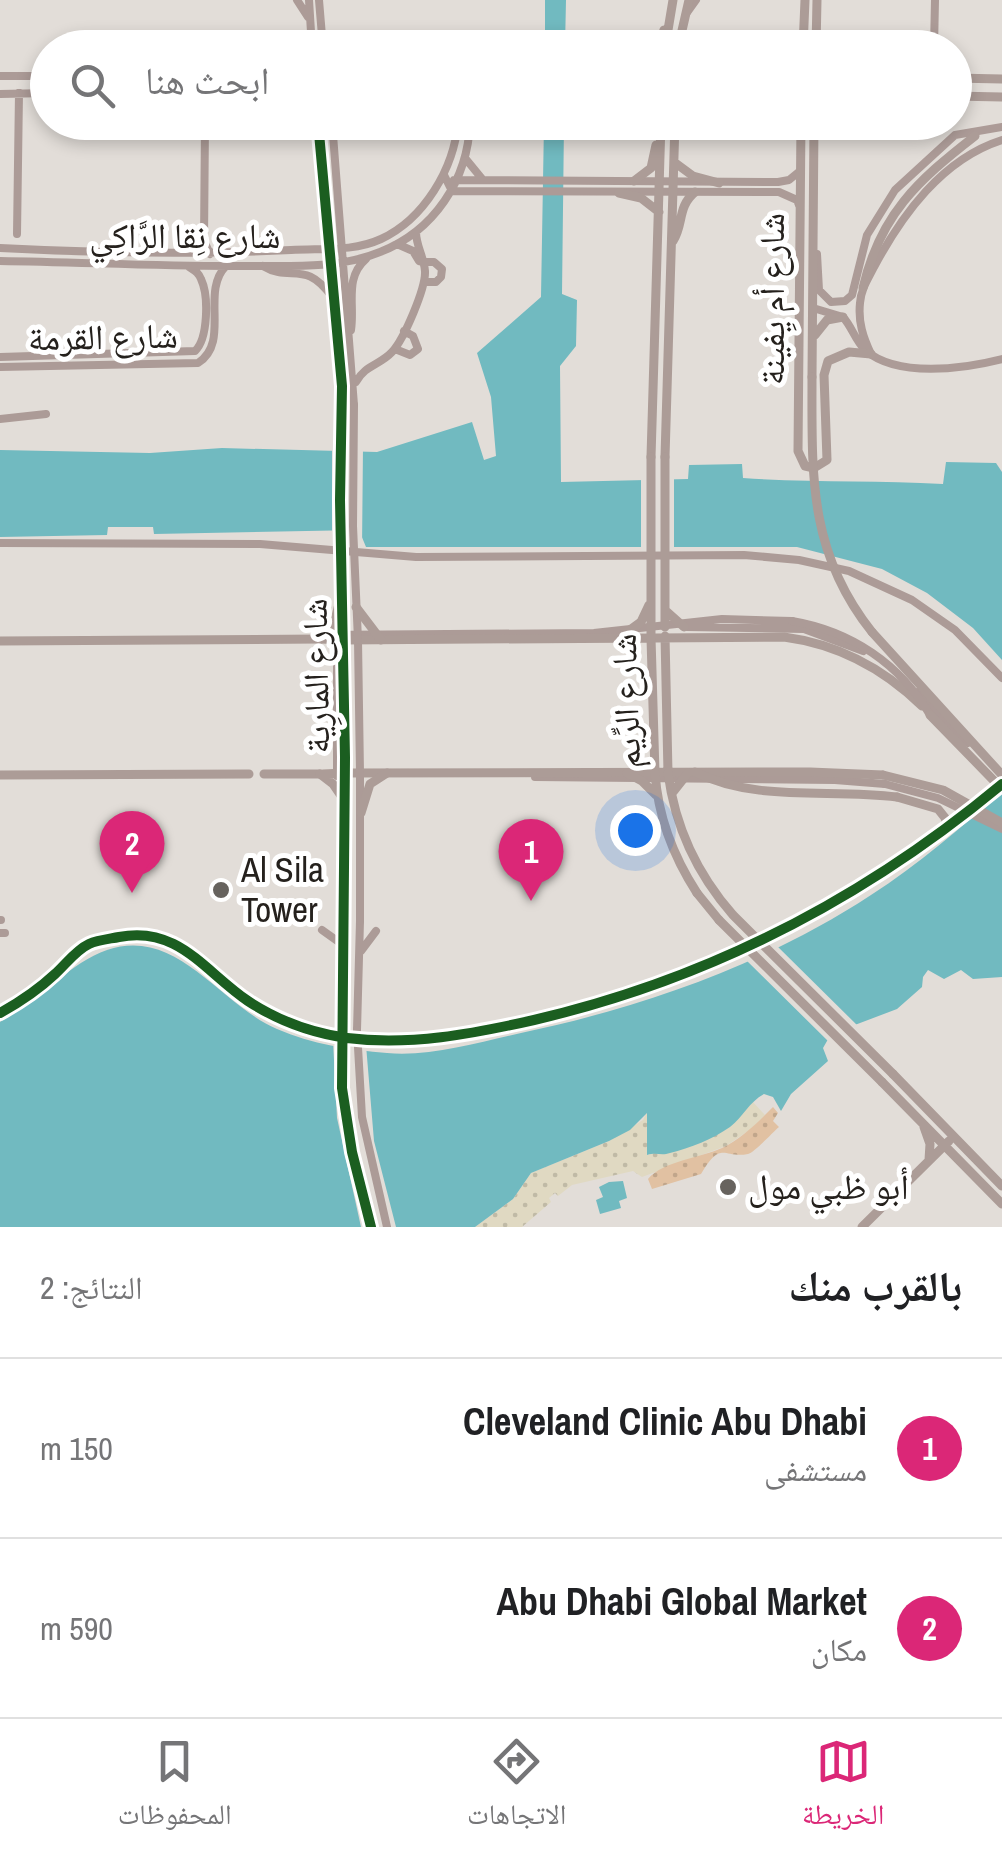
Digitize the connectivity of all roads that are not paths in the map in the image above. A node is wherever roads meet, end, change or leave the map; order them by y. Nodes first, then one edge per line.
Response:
1 (296, 0) edge
2 (309, 0) edge
3 (318, 0) edge
4 (689, 0) edge
5 (696, 0) edge
6 (817, 0) edge
7 (935, 0) edge
8 (671, 2) edge
9 (803, 4) edge
10 (683, 17) junction
11 (309, 20) junction
12 (310, 30) edge
13 (321, 30) edge
14 (666, 30) edge
15 (681, 30) edge
16 (803, 30) edge
17 (816, 30) edge
18 (934, 30) edge
19 (0, 76) edge
20 (30, 76) edge
21 (972, 78) edge
22 (1002, 78) edge
23 (17, 93) junction
24 (30, 93) edge
25 (0, 94) edge
26 (972, 96) edge
27 (1002, 97) edge
28 (1002, 127) edge
29 (972, 132) edge
30 (975, 136) dead end
31 (972, 138) edge
32 (206, 140) edge
33 (320, 140) edge
34 (333, 140) edge
35 (454, 140) edge
36 (467, 140) edge
37 (659, 140) edge
38 (660, 140) edge
39 (675, 140) edge
40 (800, 140) edge
41 (814, 140) edge
42 (950, 140) edge
43 (970, 140) edge
44 (1002, 140) edge
45 (464, 158) junction
46 (674, 162) junction
47 (800, 171) junction
48 (445, 178) junction
49 (458, 180) junction
50 (483, 180) junction
51 (634, 181) junction
52 (719, 183) junction
53 (773, 187) junction
54 (660, 188) junction
55 (673, 188) junction
56 (452, 191) junction
57 (695, 192) junction
58 (618, 193) junction
59 (800, 210) junction
60 (659, 212) junction
61 (814, 224) junction
62 (416, 232) junction
63 (17, 234) dead end
64 (671, 243) junction
65 (398, 244) junction
66 (0, 248) edge
67 (330, 248) junction
68 (342, 248) junction
69 (210, 254) junction
70 (370, 256) junction
71 (343, 260) junction
72 (0, 261) edge
73 (331, 262) junction
74 (799, 262) junction
75 (421, 264) junction
76 (226, 266) junction
77 (263, 266) junction
78 (189, 267) junction
79 (424, 282) junction
80 (436, 282) junction
81 (862, 288) junction
82 (442, 293) dead end
83 (418, 296) junction
84 (334, 299) junction
85 (214, 300) junction
86 (204, 306) junction
87 (813, 308) junction
88 (843, 317) junction
89 (404, 331) junction
90 (349, 334) junction
91 (813, 342) junction
92 (351, 348) junction
93 (395, 349) junction
94 (871, 354) junction
95 (0, 357) edge
96 (1002, 359) edge
97 (372, 364) junction
98 (0, 367) edge
99 (354, 386) junction
100 (46, 414) dead end
101 (0, 419) edge
102 (0, 542) edge
103 (341, 596) junction
104 (652, 598) junction
105 (356, 607) junction
106 (665, 610) junction
107 (792, 624) junction
108 (684, 627) junction
109 (665, 632) junction
110 (340, 638) junction
111 (620, 638) junction
112 (651, 638) junction
113 (0, 639) edge
114 (322, 639) junction
115 (358, 640) junction
116 (382, 640) junction
117 (1002, 678) edge
118 (930, 716) junction
119 (692, 772) junction
120 (360, 773) junction
121 (387, 773) junction
122 (627, 773) junction
123 (655, 773) junction
124 (249, 774) dead end
125 (264, 774) dead end
126 (320, 774) junction
127 (341, 775) junction
128 (671, 775) junction
129 (0, 776) edge
130 (1002, 782) edge
131 (672, 795) junction
132 (344, 800) junction
133 (658, 800) junction
134 (361, 813) junction
135 (1002, 826) edge
136 (944, 832) junction
137 (322, 930) dead end
138 (376, 931) dead end
139 (343, 946) junction
140 (359, 956) junction
141 (0, 1013) edge
142 (920, 1120) junction
143 (954, 1136) junction
144 (946, 1145) junction
145 (930, 1161) junction
146 (1001, 1185) edge
147 (1002, 1204) edge
148 (372, 1227) edge
149 (387, 1227) edge
150 (862, 1227) edge

1 - 11 street
2 - 11 street
3 - 13 street
4 - 10 main road
5 - 10 street
6 - 17 main road
7 - 18 street
8 - 14 main road
9 - 16 main road
10 - 15 main road
11 - 12 street
19 - 20 street
21 - 22 main road
23 - 24 street
23 - 25 street
23 - 63 street
26 - 27 main road
28 - 29 street
30 - 31 main road
32 - 69 street
33 - 67 street, شارع المارِية
34 - 68 street, شارع المارِية
35 - 48 street, شارع نِقا الرَّاكِي
36 - 45 street, شارع نِقا الرَّاكِي
37 - 51 main road
38 - 54 main road, شارع الرِّيم
39 - 46 main road, شارع الرِّيم
40 - 47 main road, شارع أم يِفينة
41 - 61 main road, شارع أم يِفينة
42 - 61 street
43 - 81 main road
44 - 81 street
45 - 49 street, شارع نِقا الرَّاكِي
45 - 50 street
46 - 52 main road
46 - 55 main road, شارع الرِّيم
47 - 53 street
47 - 59 main road, شارع أم يِفينة
48 - 49 street
48 - 56 street
48 - 68 street, شارع نِقا الرَّاكِي
49 - 50 street
49 - 56 street, شارع نِقا الرَّاكِي
50 - 51 street
51 - 54 street
52 - 53 street
52 - 55 street
53 - 57 street
53 - 59 street
54 - 55 street
54 - 58 street
54 - 60 main road, شارع الرِّيم
55 - 57 street
55 - 64 main road, شارع الرِّيم
56 - 58 street
56 - 62 street, شارع نِقا الرَّاكِي
57 - 64 main road
58 - 60 main road
59 - 74 main road, شارع أم يِفينة
60 - 104 main road, شارع الرِّيم, bridge
61 - 87 main road, شارع أم يِفينة
62 - 65 street, شارع نِقا الرَّاكِي
62 - 75 street
64 - 106 main road, شارع الرِّيم, bridge
65 - 70 street, شارع نِقا الرَّاكِي
65 - 75 street
66 - 69 street, شارع نِقا الرَّاكِي
67 - 68 street, شارع نِقا الرَّاكِي
67 - 69 street, شارع نِقا الرَّاكِي
67 - 73 street, شارع المارِية
68 - 71 street, شارع المارِية
70 - 71 street, شارع نِقا الرَّاكِي
70 - 90 street
71 - 73 street, شارع نِقا الرَّاكِي
71 - 90 street, شارع المارِية
72 - 78 street, شارع نِقا الرَّاكِي
73 - 77 street, شارع نِقا الرَّاكِي
73 - 84 street, شارع المارِية
74 - 87 main road
74 - 94 main road, شارع أم يِفينة
75 - 79 street
75 - 80 street
75 - 83 street
76 - 77 street, شارع نِقا الرَّاكِي
76 - 78 street, شارع نِقا الرَّاكِي
76 - 85 street, شارع القرمة
77 - 84 street
78 - 86 street, شارع القرمة
79 - 80 street
79 - 83 street
80 - 82 street
81 - 94 street
83 - 89 street
84 - 103 street, شارع المارِية, bridge
85 - 86 street, شارع القرمة
85 - 98 street, شارع القرمة
86 - 95 street, شارع القرمة
87 - 88 street
87 - 91 main road, شارع أم يِفينة
88 - 91 main road
88 - 94 street
89 - 93 street
89 - 93 street
90 - 92 street, شارع المارِية
91 - 130 main road, شارع أم يِفينة, bridge
92 - 97 street
92 - 99 street, شارع المارِية
93 - 97 street
94 - 96 street
97 - 99 street
99 - 105 street, شارع المارِية, bridge
100 - 101 street
102 - 117 street
103 - 110 street, شارع المارِية, bridge
103 - 114 main road, bridge
104 - 111 main road, bridge
104 - 112 main road, شارع الرِّيم, bridge
105 - 115 street, شارع المارِية, bridge
105 - 116 main road, bridge
106 - 108 main road, bridge
106 - 109 main road, شارع الرِّيم, bridge
107 - 108 street
107 - 110 street
107 - 118 street, bridge
107 - 130 street
108 - 109 street, bridge
109 - 112 main road, bridge
109 - 118 main road, bridge
109 - 128 main road, شارع الرِّيم
110 - 113 street
110 - 114 main road, bridge
110 - 115 main road, bridge
110 - 127 street, شارع المارِية
111 - 112 main road, bridge
111 - 116 main road
112 - 123 main road, شارع الرِّيم
113 - 114 main road
115 - 116 main road, bridge
115 - 120 street, شارع المارِية
118 - 130 main road, bridge
119 - 128 main road, bridge
119 - 131 main road, bridge
119 - 135 main road, bridge
119 - 136 main road, bridge
120 - 121 main road, bridge
120 - 127 main road, bridge
120 - 134 street, شارع المارِية, bridge
121 - 122 main road
121 - 134 main road, bridge
122 - 123 main road, bridge
122 - 133 main road, bridge
123 - 128 main road, bridge
123 - 133 main road, شارع الرِّيم, bridge
124 - 129 main road
125 - 126 main road
126 - 127 main road, bridge
126 - 132 main road, bridge
127 - 128 street
127 - 129 street
127 - 132 street, شارع المارِية, bridge
128 - 131 main road, شارع الرِّيم, bridge
128 - 135 street, bridge
130 - 136 street
131 - 143 main road, شارع الرِّيم, bridge
132 - 139 street, شارع المارِية
133 - 142 main road, شارع الرِّيم, bridge
134 - 140 street, شارع المارِية, bridge
136 - 141 street
137 - 139 street
138 - 140 street
139 - 148 street, شارع المارِية, bridge
140 - 149 street, شارع المارِية, bridge
142 - 144 main road, شارع الرِّيم
142 - 145 main road
143 - 144 main road
143 - 146 main road, شارع الرِّيم
144 - 145 main road
144 - 147 main road, شارع الرِّيم
145 - 150 main road

